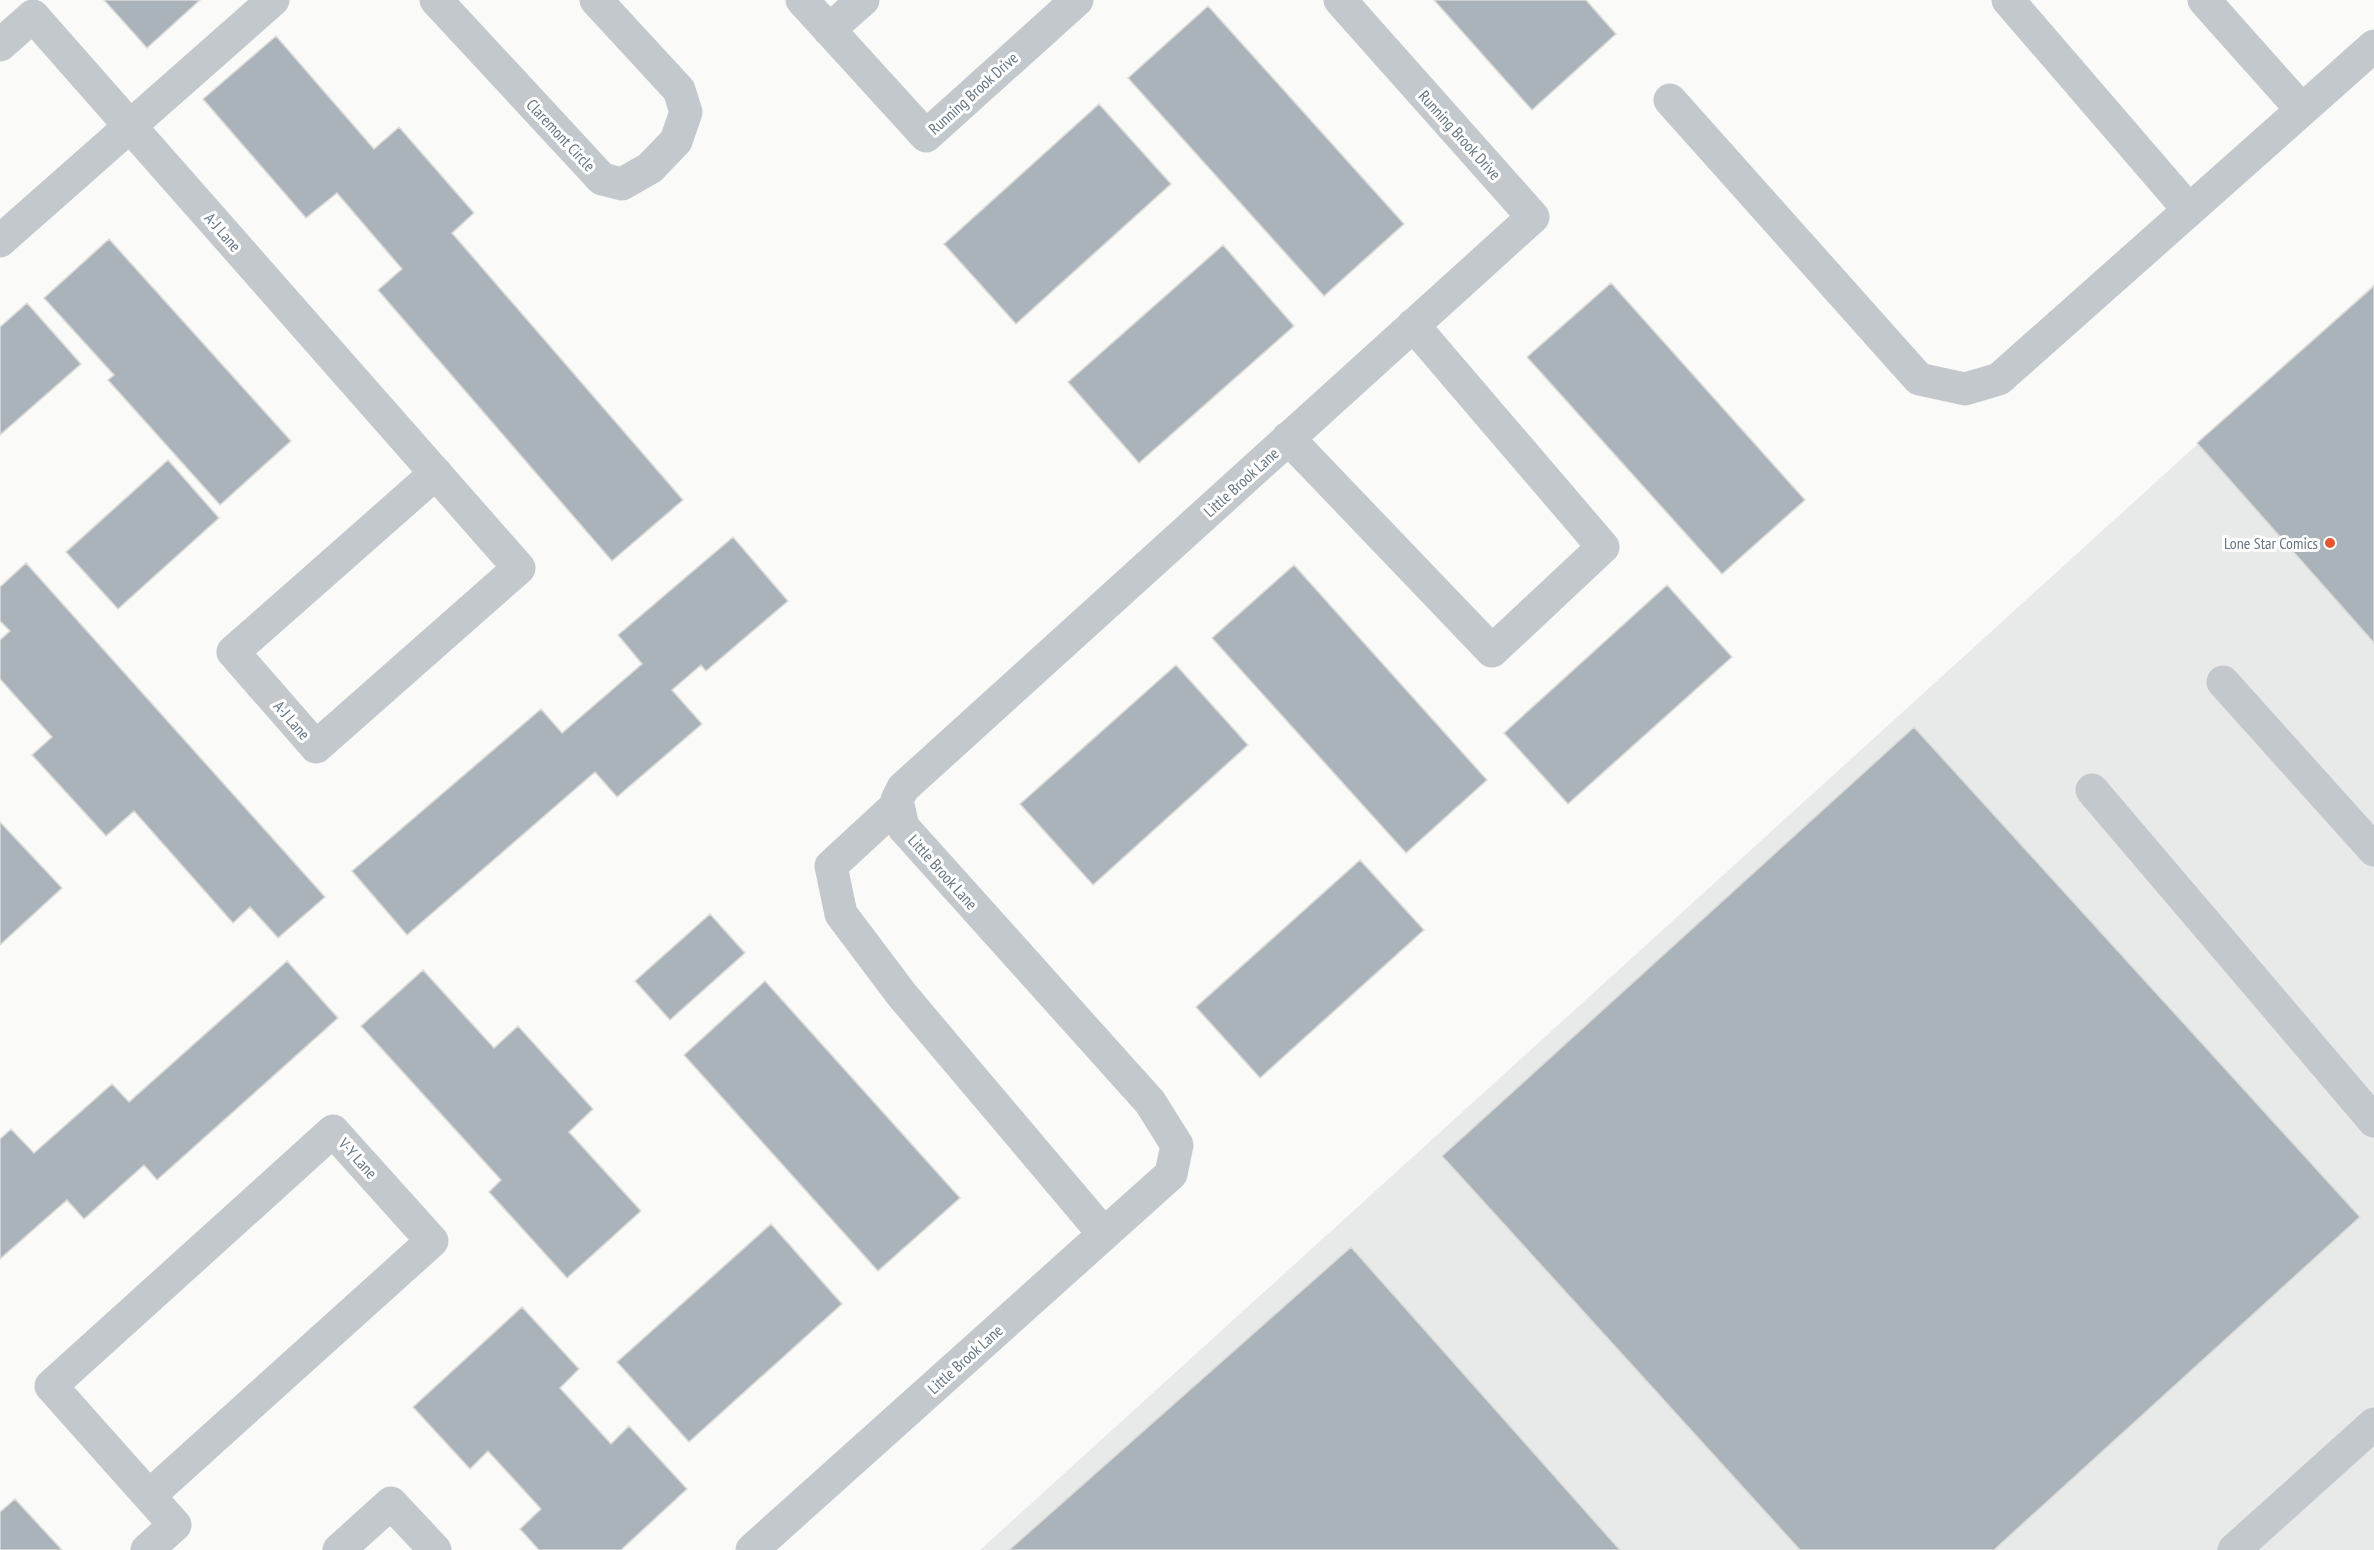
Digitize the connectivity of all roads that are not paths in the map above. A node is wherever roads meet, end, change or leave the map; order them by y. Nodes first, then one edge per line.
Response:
1 (273, 0) edge
2 (436, 0) edge
3 (596, 0) edge
4 (802, 0) edge
5 (863, 0) edge
6 (1077, 0) edge
7 (1340, 0) edge
8 (2008, 0) edge
9 (2204, 0) edge
10 (829, 30) junction
11 (0, 45) edge
12 (2374, 46) edge
13 (1670, 100) dead end
14 (2302, 110) junction
15 (130, 127) junction
16 (2189, 210) junction
17 (1533, 217) joint
18 (0, 241) edge
19 (1413, 325) junction
20 (1288, 438) junction
21 (435, 473) junction
22 (2223, 682) dead end
23 (2092, 790) dead end
24 (897, 805) junction
25 (2374, 850) edge
26 (2374, 1121) edge
27 (1104, 1234) junction
28 (2374, 1424) edge
29 (149, 1496) junction
30 (147, 1550) edge
31 (339, 1550) edge
32 (435, 1550) edge
33 (752, 1550) edge
34 (2234, 1550) edge

1 - 15 street
2 - 3 street, Claremont Circle
4 - 10 street, Running Brook Drive
5 - 10 street
6 - 10 street, Running Brook Drive
7 - 17 street, Running Brook Drive
8 - 16 street
9 - 14 street
11 - 15 street, A-J Lane
12 - 14 street
13 - 16 street
14 - 16 street
15 - 18 street
15 - 21 street, A-J Lane
17 - 19 street, Little Brook Lane
19 - 20 street, Little Brook Lane
19 - 20 street
20 - 24 street, Little Brook Lane
21 - 21 street, A-J Lane
22 - 25 street
23 - 26 street
24 - 27 street
24 - 27 street, Little Brook Lane
27 - 33 street, Little Brook Lane
28 - 34 street
29 - 29 street, V-Y Lane
29 - 30 street, V-Y Lane
31 - 32 street

